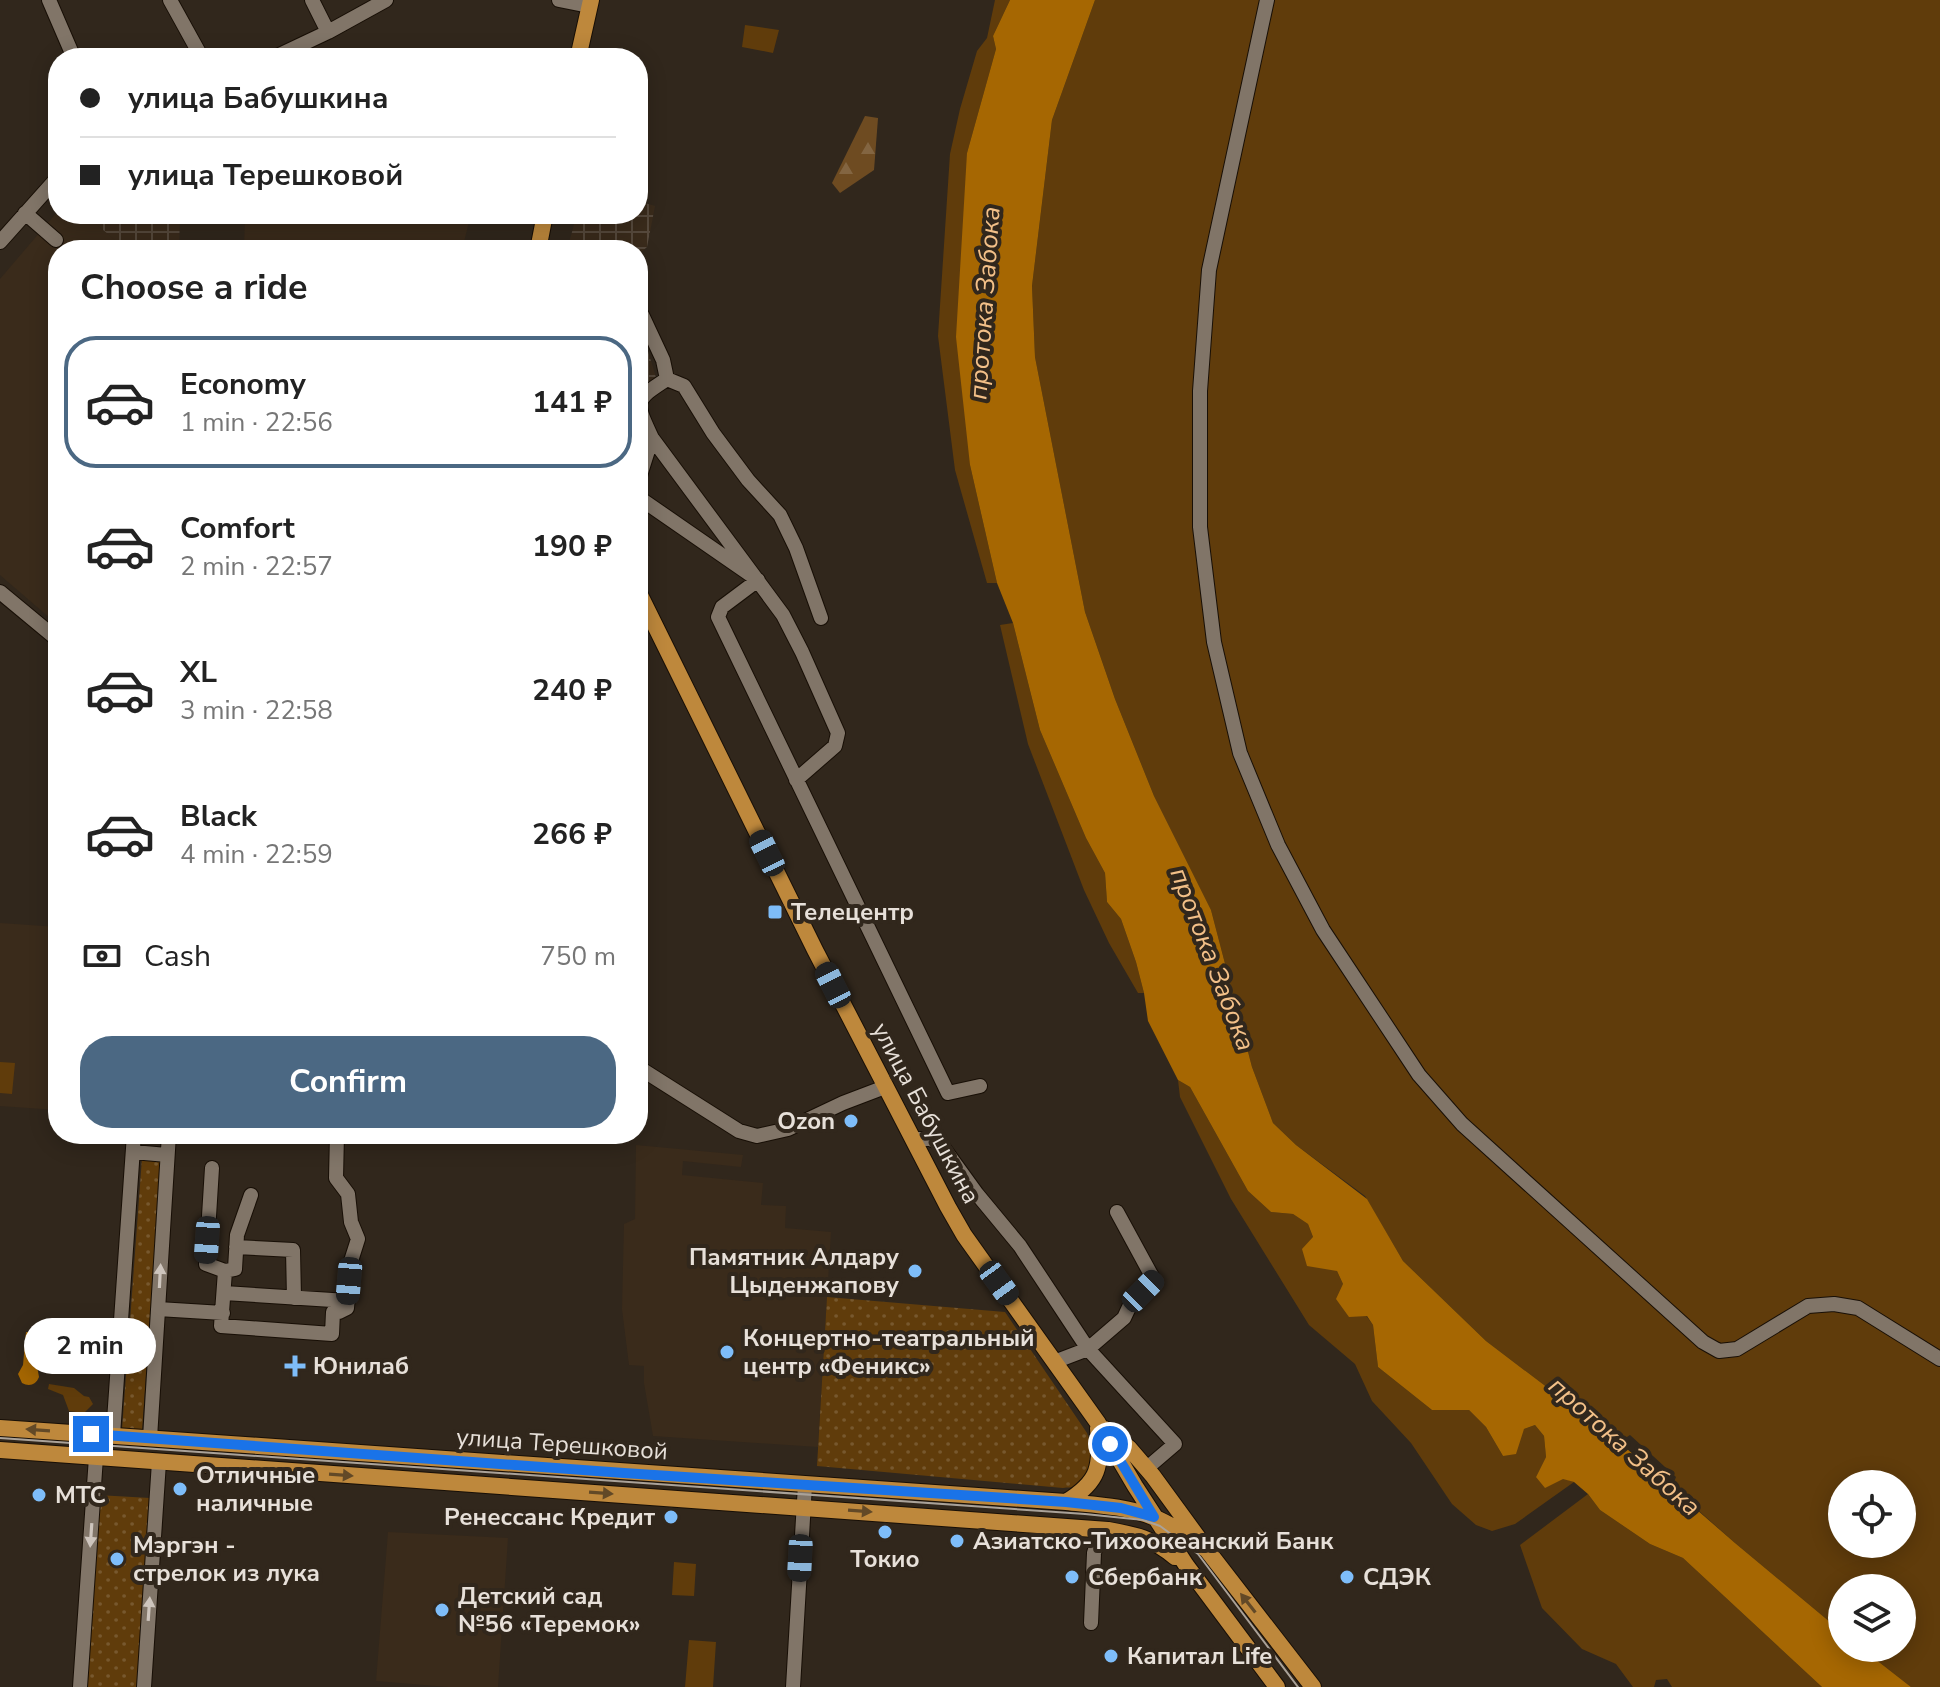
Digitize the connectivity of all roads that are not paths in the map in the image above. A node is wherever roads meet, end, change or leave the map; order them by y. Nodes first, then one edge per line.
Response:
1 (49, 0) edge
2 (170, 0) edge
3 (312, 0) edge
4 (386, 0) edge
5 (559, 0) edge
6 (1267, 0) edge
7 (590, 3) edge
8 (186, 30) junction
9 (328, 32) junction
10 (70, 48) edge
11 (186, 48) edge
12 (196, 48) edge
13 (294, 48) edge
14 (580, 48) edge
15 (48, 188) edge
16 (25, 213) junction
17 (56, 240) dead end
18 (0, 242) edge
19 (648, 328) edge
20 (667, 379) junction
21 (648, 392) edge
22 (648, 429) edge
23 (652, 438) junction
24 (648, 451) edge
25 (648, 504) edge
26 (758, 580) junction
27 (0, 592) edge
28 (648, 611) edge
29 (821, 618) dead end
30 (48, 632) edge
31 (796, 780) junction
32 (648, 1073) edge
33 (980, 1086) dead end
34 (885, 1087) junction
35 (913, 1139) junction
36 (133, 1144) edge
37 (168, 1144) edge
38 (337, 1144) edge
39 (133, 1152) junction
40 (167, 1155) junction
41 (212, 1168) dead end
42 (251, 1195) dead end
43 (1117, 1212) dead end
44 (236, 1247) junction
45 (225, 1271) junction
46 (224, 1293) junction
47 (294, 1298) junction
48 (338, 1304) junction
49 (158, 1309) junction
50 (223, 1313) junction
51 (1088, 1349) junction
52 (1940, 1359) edge
53 (1054, 1362) junction
54 (1098, 1423) junction
55 (0, 1428) edge
56 (113, 1435) junction
57 (150, 1438) junction
58 (0, 1450) edge
59 (96, 1457) junction
60 (159, 1462) junction
61 (1147, 1468) junction
62 (805, 1485) junction
63 (1135, 1486) junction
64 (1066, 1502) junction
65 (804, 1507) junction
66 (1121, 1508) junction
67 (1154, 1517) junction
68 (1105, 1530) junction
69 (1207, 1550) junction
70 (1186, 1565) junction
71 (1091, 1623) dead end
72 (80, 1687) edge
73 (144, 1687) edge
74 (793, 1687) edge
75 (1277, 1687) edge
76 (1313, 1687) edge

1 - 10 street
2 - 8 street
3 - 9 street
4 - 9 street
5 - 7 street
6 - 52 street
7 - 14 main road
8 - 11 street
8 - 12 street
9 - 13 street
15 - 16 street
16 - 17 street
16 - 18 street
19 - 20 street
20 - 21 street
20 - 29 street
22 - 23 street
23 - 24 street
23 - 26 street
25 - 26 street
26 - 31 street
26 - 31 street
27 - 30 street
28 - 34 main road, улица Бабушкина
31 - 33 street
32 - 34 street
34 - 35 main road, улица Бабушкина
35 - 51 street
35 - 53 main road, улица Бабушкина
36 - 39 street
37 - 40 street
38 - 48 street
39 - 40 street
39 - 56 street
49 -> 40 street
41 - 45 street
42 - 44 street
43 - 51 street
44 - 45 street
44 - 47 street
45 - 46 street
46 - 47 street
46 - 50 street
47 - 48 street
48 - 50 street
49 - 50 street
49 - 57 street
51 - 53 street
51 - 61 street
53 - 54 main road, улица Бабушкина
54 - 61 main road, улица Бабушкина
54 - 63 main road, улица Бабушкина
54 - 64 main road
56 -> 55 main road, улица Терешковой
56 - 57 main road, улица Терешковой
57 - 62 main road, улица Терешковой
58 - 59 main road, улица Терешковой
59 - 60 main road, улица Терешковой
59 -> 72 street
60 -> 65 main road, улица Терешковой
73 -> 60 street
61 - 63 main road
61 - 69 main road, улица Бабушкина
62 - 64 main road, улица Терешковой
62 - 65 street
63 - 66 main road
63 - 67 main road, улица Бабушкина
64 - 66 main road, улица Терешковой
65 -> 68 main road, улица Терешковой
65 - 74 street
66 - 67 main road, улица Терешковой
66 - 68 main road
67 - 69 main road
67 - 70 main road, улица Бабушкина
68 - 70 main road, улица Терешковой
68 - 71 street
76 -> 69 main road, улица Бабушкина
70 - 75 main road, улица Бабушкина

